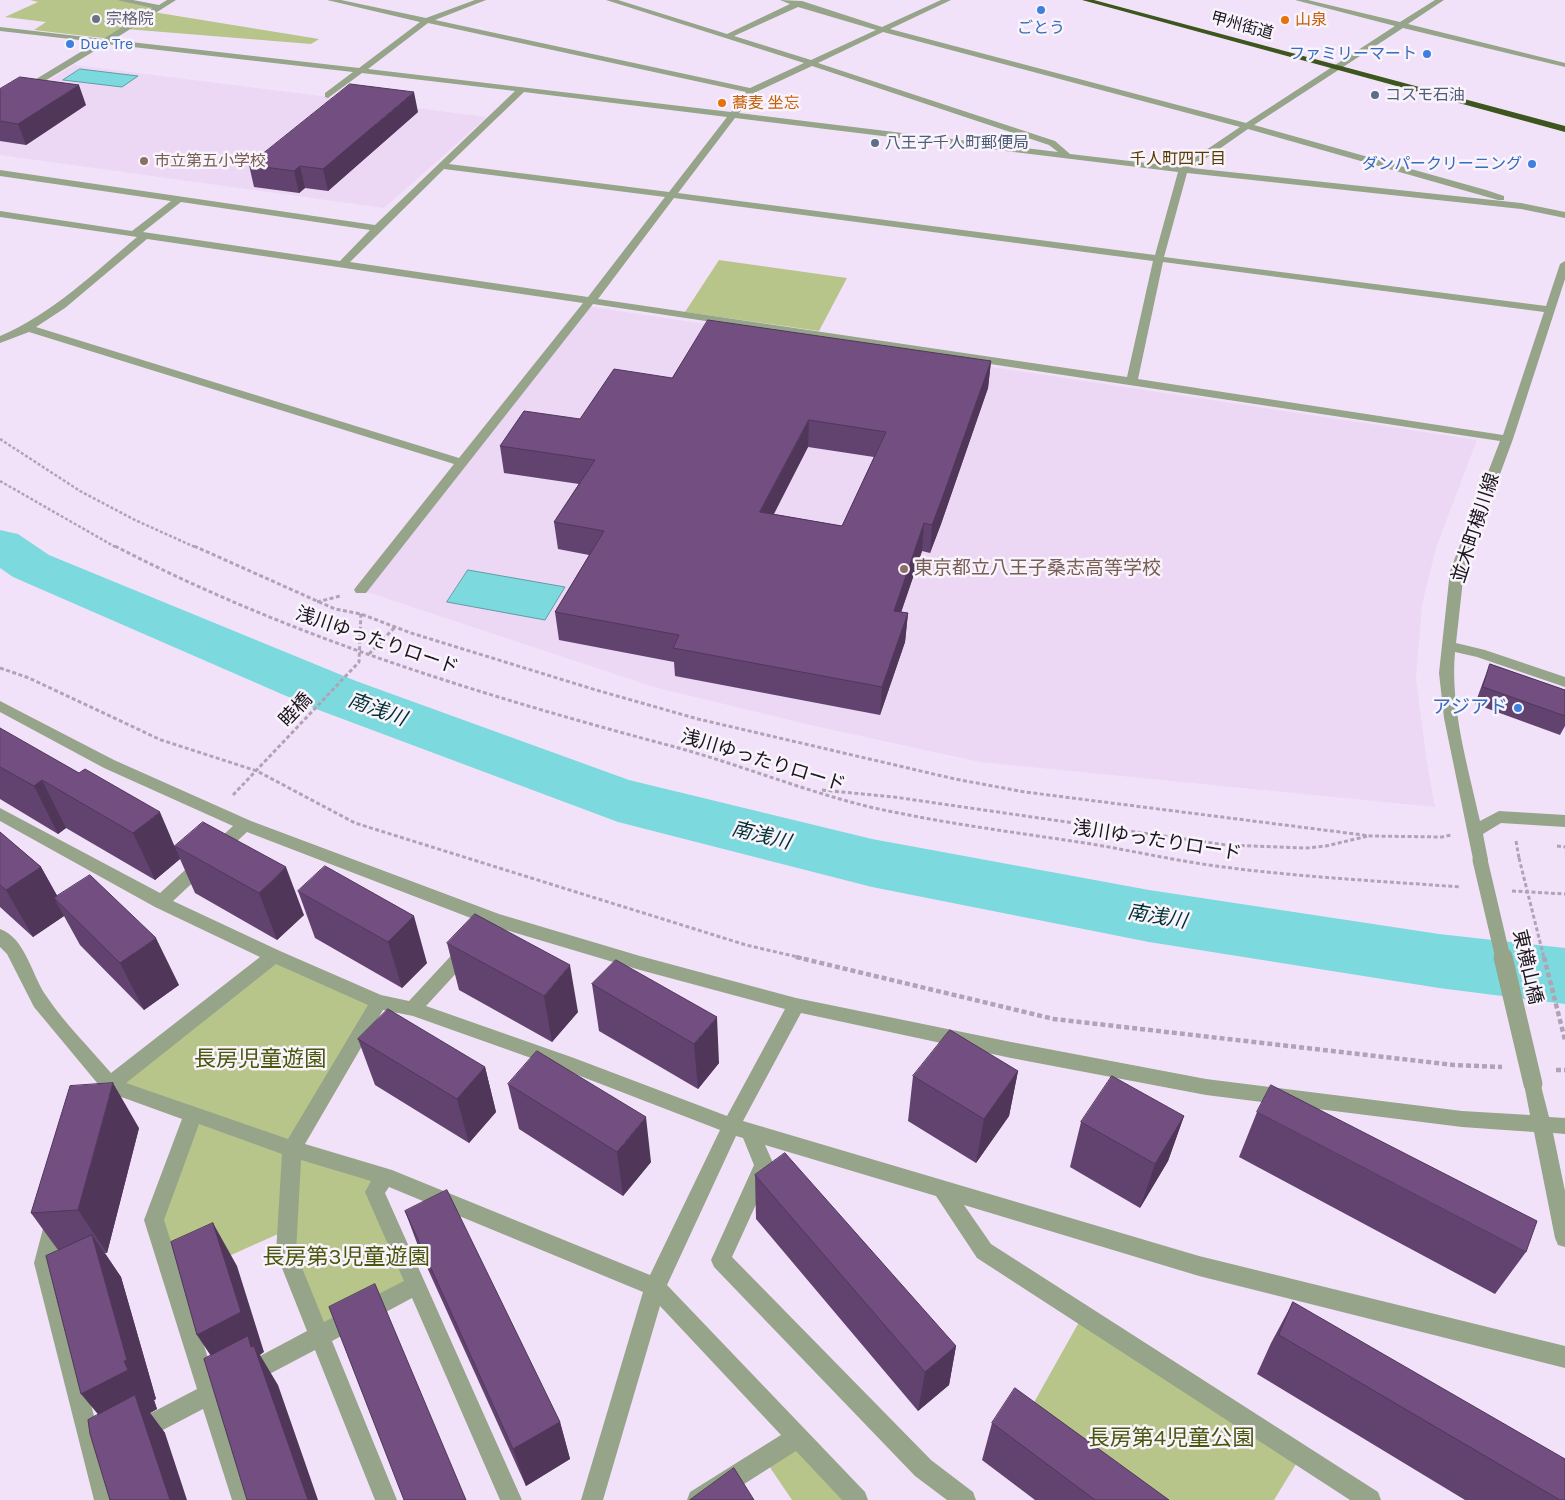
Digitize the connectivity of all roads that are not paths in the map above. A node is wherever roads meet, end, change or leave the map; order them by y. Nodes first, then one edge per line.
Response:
1 (121, 0) edge
2 (172, 0) edge
3 (331, 0) edge
4 (482, 0) edge
5 (610, 0) edge
6 (784, 0) edge
7 (805, 0) edge
8 (947, 0) edge
9 (1086, 0) edge
10 (1299, 0) edge
11 (1440, 0) edge
12 (796, 4) junction
13 (159, 8) junction
14 (426, 20) junction
15 (1401, 25) junction
16 (0, 29) edge
17 (883, 30) junction
18 (727, 37) junction
19 (107, 42) junction
20 (812, 63) junction
21 (1565, 65) edge
22 (1338, 68) junction
23 (359, 70) junction
24 (522, 90) junction
25 (751, 91) junction
26 (328, 95) dead end
27 (0, 106) edge
28 (730, 116) junction
29 (1247, 126) junction
30 (1565, 129) edge
31 (1068, 156) junction
32 (441, 166) junction
33 (1183, 170) junction
34 (0, 173) edge
35 (671, 194) junction
36 (178, 200) junction
37 (1521, 206) junction
38 (0, 214) edge
39 (1565, 215) edge
40 (377, 228) junction
41 (139, 235) junction
42 (1158, 260) junction
43 (1565, 264) edge
44 (342, 265) junction
45 (591, 300) junction
46 (1549, 310) junction
47 (28, 328) junction
48 (0, 340) edge
49 (1132, 382) junction
50 (1507, 439) junction
51 (462, 463) junction
52 (361, 590) dead end
53 (1448, 646) junction
54 (1565, 682) edge
55 (0, 706) edge
56 (0, 814) edge
57 (1565, 821) edge
58 (245, 825) junction
59 (1474, 831) junction
60 (1480, 860) joint
61 (161, 902) junction
62 (495, 920) junction
63 (0, 936) edge
64 (274, 956) junction
65 (379, 1002) junction
66 (796, 1005) junction
67 (413, 1009) junction
68 (110, 1085) junction
69 (90, 1103) edge
70 (194, 1114) junction
71 (1540, 1125) junction
72 (1565, 1126) edge
73 (741, 1129) junction
74 (292, 1150) junction
75 (386, 1176) junction
76 (942, 1189) junction
77 (58, 1205) edge
78 (1565, 1238) edge
79 (416, 1285) junction
80 (655, 1287) junction
81 (318, 1336) junction
82 (1565, 1357) edge
83 (209, 1394) junction
84 (797, 1438) junction
85 (110, 1448) junction
86 (105, 1500) edge
87 (243, 1500) edge
88 (386, 1500) edge
89 (511, 1500) edge
90 (592, 1500) edge
91 (698, 1500) edge
92 (857, 1500) edge
93 (965, 1500) edge
94 (1370, 1500) edge

1 - 13 street
2 - 13 street
3 - 14 street
4 - 14 street
5 - 18 street
6 - 12 street
7 - 12 street
8 - 17 street
9 - 22 highway, 甲州街道
10 - 15 street
11 - 15 street
12 - 17 street
12 - 18 street
13 - 19 street
14 - 23 street
14 - 25 street
15 - 21 street
15 - 22 street
16 - 19 street
17 - 20 street
17 - 29 street
18 - 20 street
19 - 23 street
19 - 27 street
20 - 25 street
20 - 31 street
22 - 29 street
22 - 30 highway, 甲州街道
23 - 24 street
23 - 26 street
24 - 28 street
24 - 32 street
25 - 28 street
28 - 31 street
28 - 35 street
29 - 33 street
29 - 37 street
31 - 33 street
32 - 35 street
32 - 40 street
33 - 37 street
33 - 42 street
34 - 36 street
35 - 42 street
35 - 45 street
36 - 40 street
36 - 41 street
37 - 39 street
38 - 41 street
40 - 44 street
41 - 44 street
41 - 47 street
42 - 46 street
42 - 49 street
43 - 46 street, 並木町横川線
44 - 45 street
45 - 49 street
45 - 51 street
46 - 50 street, 並木町横川線
47 - 48 street
47 - 51 street
49 - 50 street
50 - 53 street, 並木町横川線
51 - 52 street
53 - 54 street
53 - 59 street, 並木町横川線
55 - 58 street
56 - 61 street
57 - 59 street
58 - 61 street
58 - 62 street
59 - 60 street, 並木町横川線
60 - 71 street, 東横山橋, bridge
61 - 64 street
62 - 66 street
62 - 67 street
63 - 68 street
64 - 65 street
64 - 68 street
65 - 67 street
65 - 74 street
66 - 71 street
66 - 73 street
67 - 73 street
68 - 69 street
68 - 70 street
70 - 74 street
70 - 83 street
71 - 72 street
71 - 78 street
73 - 76 street
73 - 80 street
73 - 93 street
74 - 75 street
74 - 81 street
75 - 79 street
75 - 80 street
76 - 82 street
76 - 94 street
77 - 85 street
79 - 81 street
79 - 89 street
80 - 84 street
80 - 90 street
81 - 83 street
81 - 88 street
83 - 85 street
83 - 87 street
84 - 91 street
84 - 92 street
85 - 86 street

